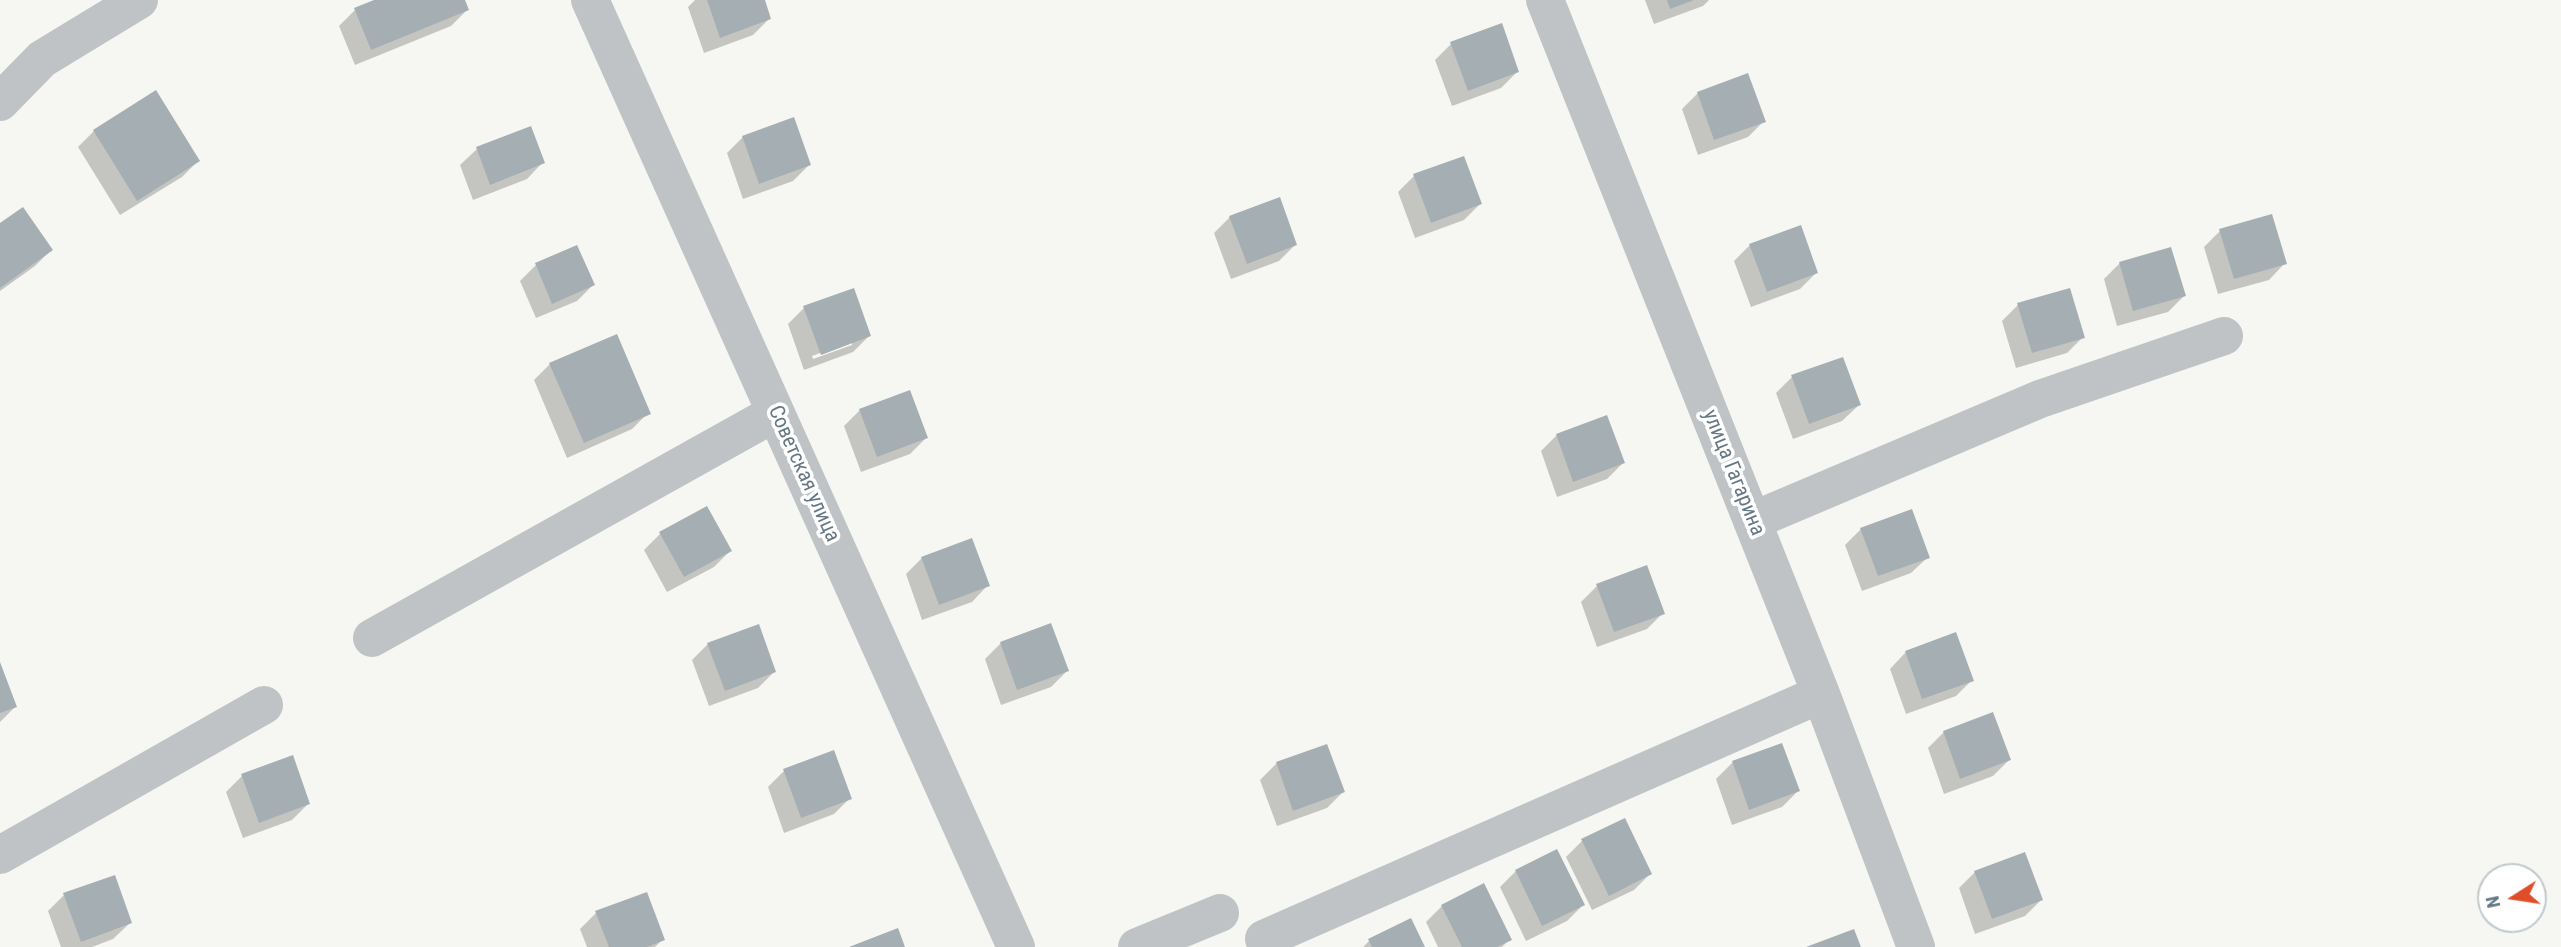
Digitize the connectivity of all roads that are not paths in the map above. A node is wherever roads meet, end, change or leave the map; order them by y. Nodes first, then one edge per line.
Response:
1 (139, 0) edge
2 (590, 0) edge
3 (1545, 0) edge
4 (0, 102) edge
5 (2224, 336) dead end
6 (775, 413) junction
7 (1752, 521) junction
8 (372, 638) dead end
9 (1821, 694) junction
10 (264, 705) dead end
11 (0, 855) edge
12 (1220, 914) dead end
13 (1264, 939) dead end
14 (1016, 947) edge
15 (1137, 947) edge
16 (1916, 947) edge

1 - 4 street
2 - 6 street, Советская улица
3 - 7 street, улица Гагарина
5 - 7 street
6 - 8 street
6 - 14 street, Советская улица
7 - 9 street, улица Гагарина
9 - 13 street
9 - 16 street, улица Гагарина
10 - 11 street
12 - 15 street

